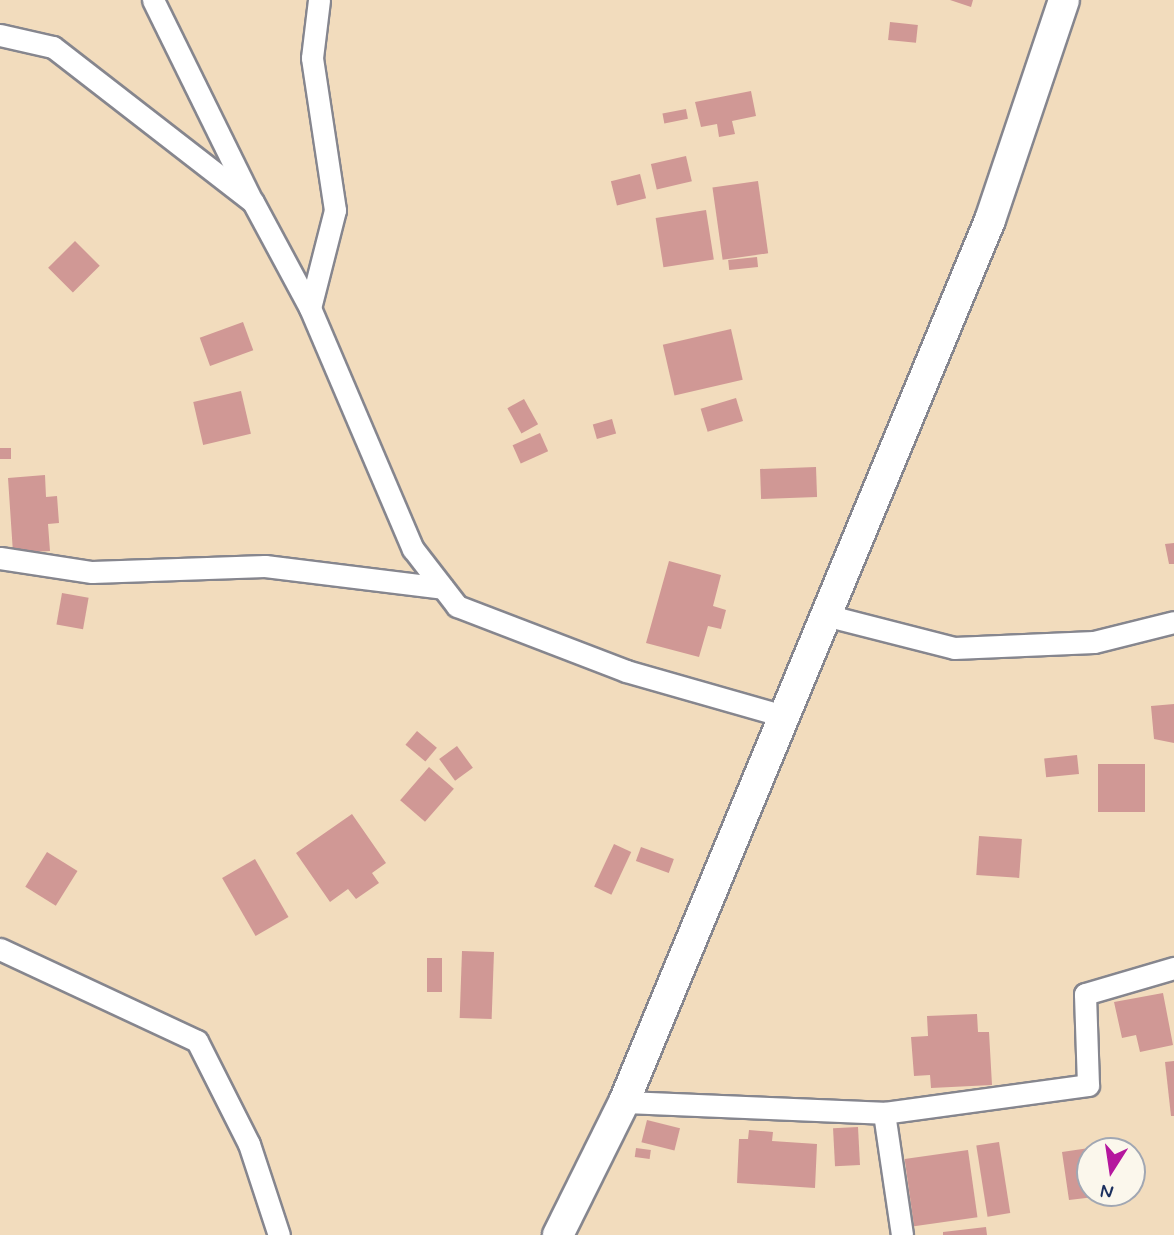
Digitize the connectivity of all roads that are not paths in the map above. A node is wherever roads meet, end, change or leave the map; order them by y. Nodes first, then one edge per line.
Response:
1 (153, 0) edge
2 (319, 0) edge
3 (1064, 0) edge
4 (0, 36) edge
5 (253, 202) junction
6 (310, 308) junction
7 (0, 558) edge
8 (443, 588) junction
9 (825, 615) junction
10 (1174, 622) edge
11 (784, 716) junction
12 (0, 949) edge
13 (1174, 968) edge
14 (624, 1102) junction
15 (884, 1113) junction
16 (279, 1235) edge
17 (558, 1235) edge
18 (902, 1235) edge

1 - 5 street
2 - 6 street
3 - 9 main road
4 - 5 street
5 - 6 street
6 - 8 street
7 - 8 street
8 - 11 street
9 - 10 street
9 - 11 main road
11 - 14 main road
12 - 16 street
13 - 15 street
14 - 15 street
14 - 17 main road
15 - 18 street

